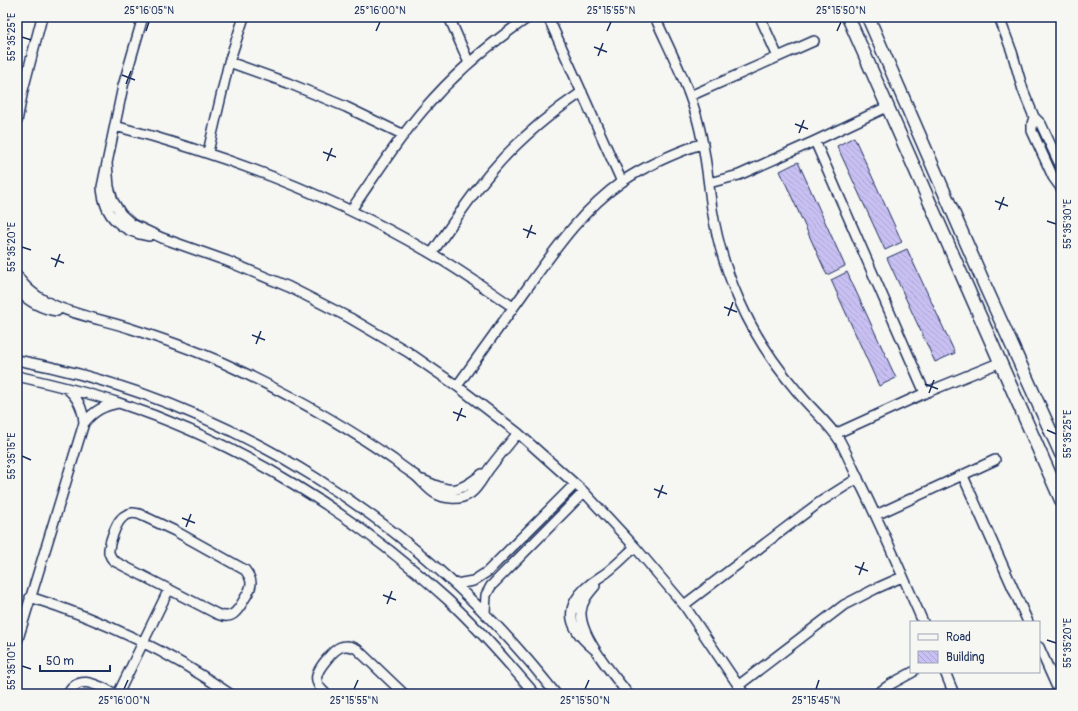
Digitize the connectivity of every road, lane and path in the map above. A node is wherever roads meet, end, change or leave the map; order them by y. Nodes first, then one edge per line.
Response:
1 (42, 17) edge
2 (143, 17) edge
3 (244, 17) edge
4 (449, 17) edge
5 (529, 17) edge
6 (548, 17) edge
7 (655, 17) edge
8 (760, 17) edge
9 (848, 17) edge
10 (868, 17) edge
11 (999, 17) edge
12 (814, 41) dead end
13 (778, 57) junction
14 (229, 62) junction
15 (469, 63) junction
16 (582, 92) junction
17 (690, 96) junction
18 (887, 107) junction
19 (1034, 119) junction
20 (17, 121) edge
21 (115, 126) junction
22 (404, 135) junction
23 (815, 141) junction
24 (703, 144) junction
25 (208, 152) junction
26 (1061, 167) edge
27 (622, 182) junction
28 (709, 183) junction
29 (1061, 188) edge
30 (351, 210) junction
31 (432, 253) junction
32 (955, 260) junction
33 (17, 275) edge
34 (986, 288) junction
35 (17, 290) edge
36 (513, 307) junction
37 (79, 313) junction
38 (17, 360) edge
39 (1001, 362) junction
40 (17, 376) edge
41 (63, 386) junction
42 (457, 386) junction
43 (925, 393) junction
44 (120, 403) junction
45 (84, 423) junction
46 (518, 434) junction
47 (835, 434) junction
48 (1061, 454) edge
49 (995, 460) dead end
50 (963, 476) junction
51 (858, 478) junction
52 (575, 484) junction
53 (584, 492) junction
54 (1061, 500) edge
55 (876, 515) junction
56 (519, 540) junction
57 (635, 547) junction
58 (528, 549) junction
59 (902, 577) junction
60 (456, 584) junction
61 (169, 589) junction
62 (30, 598) junction
63 (684, 605) junction
64 (485, 612) junction
65 (922, 621) edge
66 (1028, 621) edge
67 (17, 642) edge
68 (143, 642) junction
69 (1040, 649) edge
70 (911, 673) edge
71 (945, 673) edge
72 (739, 685) junction
73 (68, 694) edge
74 (117, 694) edge
75 (230, 694) edge
76 (326, 694) edge
77 (404, 694) edge
78 (535, 694) edge
79 (556, 694) edge
80 (628, 694) edge
81 (744, 694) edge
82 (877, 694) edge
83 (954, 694) edge
84 (1060, 694) edge

1 - 20 street
2 - 21 street
3 - 14 street
4 - 15 street
5 - 15 street
6 - 16 street
7 - 17 street
8 - 13 street
9 - 18 street
10 - 34 street
11 - 19 street
12 - 13 street
13 - 17 street
14 - 22 street
14 - 25 street
15 - 22 street
16 - 27 street
16 - 31 street
17 - 24 street
18 - 23 street
18 - 32 street
19 - 26 street
19 - 29 street
21 - 25 street
21 - 42 street
22 - 30 street
23 - 28 street
23 - 43 street
24 - 27 street
24 - 28 street
25 - 30 street
27 - 36 street
28 - 47 street
30 - 31 street
31 - 36 street
32 - 34 street
32 - 39 street
33 - 37 street
34 - 48 street
35 - 37 street
36 - 42 street
37 - 46 street
38 - 60 street
39 - 43 street
39 - 54 street
40 - 41 street
41 - 44 street
41 - 45 street
42 - 46 street
43 - 47 street
44 - 45 street
44 - 78 street
45 - 62 street
46 - 52 street
47 - 51 street
49 - 50 street
50 - 55 street
50 - 66 street
51 - 55 street
51 - 63 street
52 - 53 street
52 - 56 street
53 - 57 street
53 - 58 street
55 - 59 street
56 - 58 street
56 - 60 street
57 - 63 street
57 - 80 street
58 - 64 street
59 - 65 street
59 - 72 street
60 - 64 street
61 - 61 street
61 - 68 street
62 - 67 street
62 - 68 street
63 - 72 street
64 - 79 street
68 - 74 street
68 - 75 street
69 - 84 street
70 - 82 street
71 - 83 street
72 - 81 street
73 - 74 street
76 - 77 street

